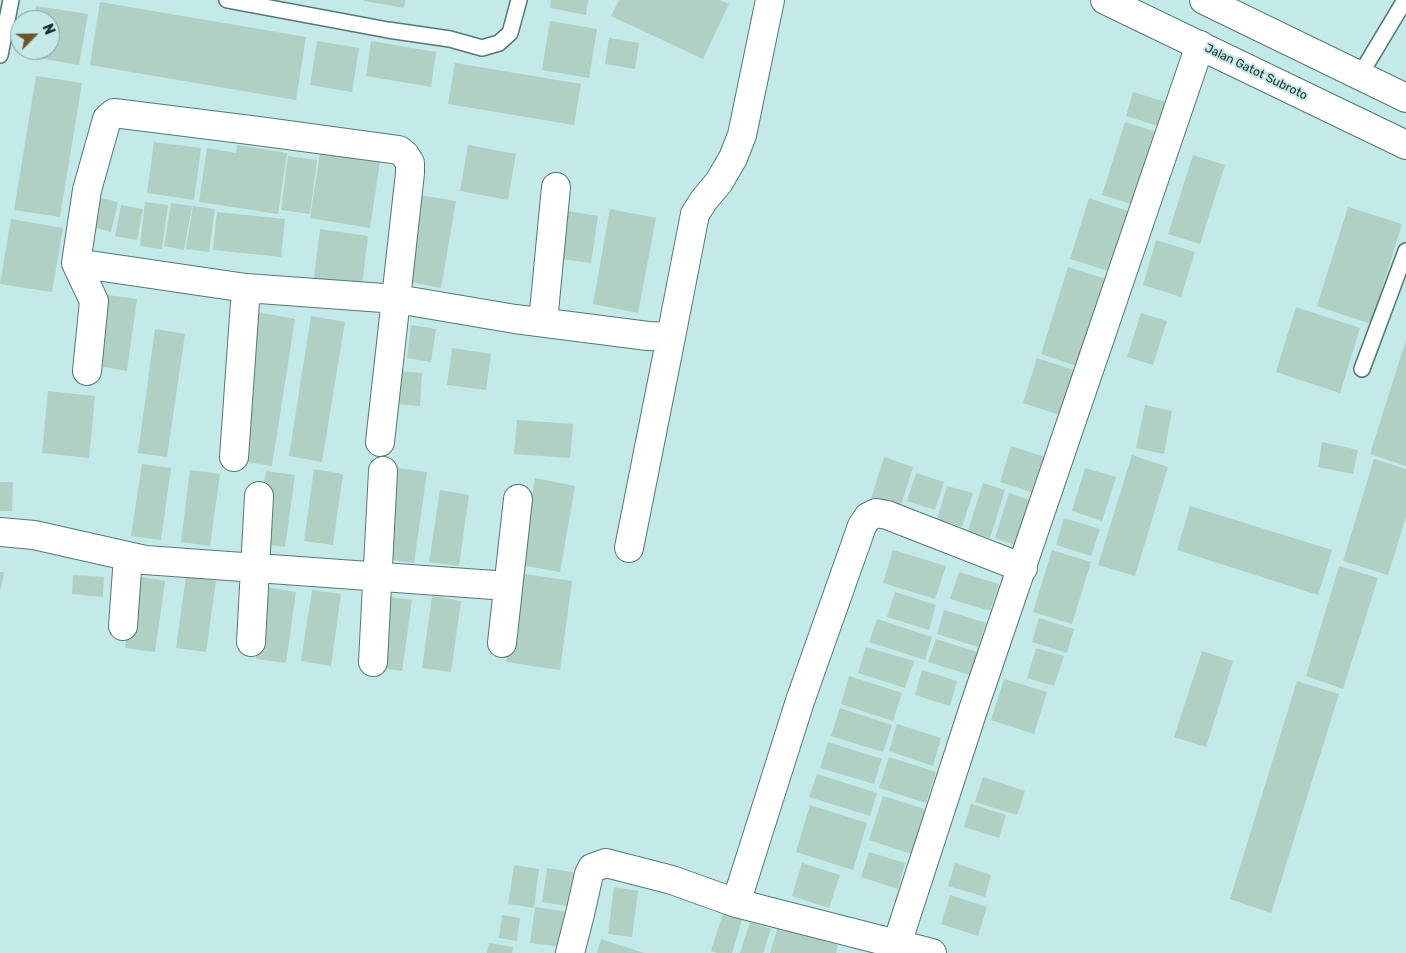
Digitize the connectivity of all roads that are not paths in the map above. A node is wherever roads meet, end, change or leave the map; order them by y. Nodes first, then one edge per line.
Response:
1 (11, 0) edge
2 (227, 0) edge
3 (519, 0) edge
4 (770, 0) edge
5 (1105, 0) edge
6 (1204, 0) edge
7 (1405, 0) edge
8 (1200, 45) junction
9 (0, 55) edge
10 (1360, 75) junction
11 (1406, 98) edge
12 (1406, 144) edge
13 (556, 187) dead end
14 (1406, 251) edge
15 (76, 263) junction
16 (246, 288) junction
17 (397, 300) junction
18 (543, 322) junction
19 (671, 337) junction
20 (1362, 370) dead end
21 (87, 371) dead end
22 (380, 442) dead end
23 (234, 457) dead end
24 (384, 471) dead end
25 (259, 496) dead end
26 (518, 500) dead end
27 (0, 532) edge
28 (629, 548) dead end
29 (128, 556) junction
30 (255, 568) junction
31 (1022, 568) junction
32 (377, 576) junction
33 (508, 586) junction
34 (123, 626) dead end
35 (251, 642) dead end
36 (502, 643) dead end
37 (373, 662) dead end
38 (736, 903) junction
39 (895, 948) edge
40 (570, 953) edge
41 (932, 953) edge

1 - 9 lane
2 - 3 lane
4 - 19 street
5 - 8 street, Jalan Gatot Subroto
6 - 10 street
7 - 10 lane
8 - 12 street, Jalan Gatot Subroto
8 - 31 street
10 - 11 street
13 - 18 street
14 - 20 lane
15 - 16 street
15 - 17 street
15 - 21 street
16 - 17 street
16 - 23 street
17 - 18 street
17 - 22 street
18 - 19 street
19 - 28 street
24 - 32 street
25 - 30 street
26 - 33 street
27 - 29 street
29 - 30 street
29 - 34 street
30 - 32 street
30 - 35 street
31 - 38 street
31 - 39 street
32 - 33 street
32 - 37 street
33 - 36 street
38 - 39 street
38 - 40 street
39 - 41 street

